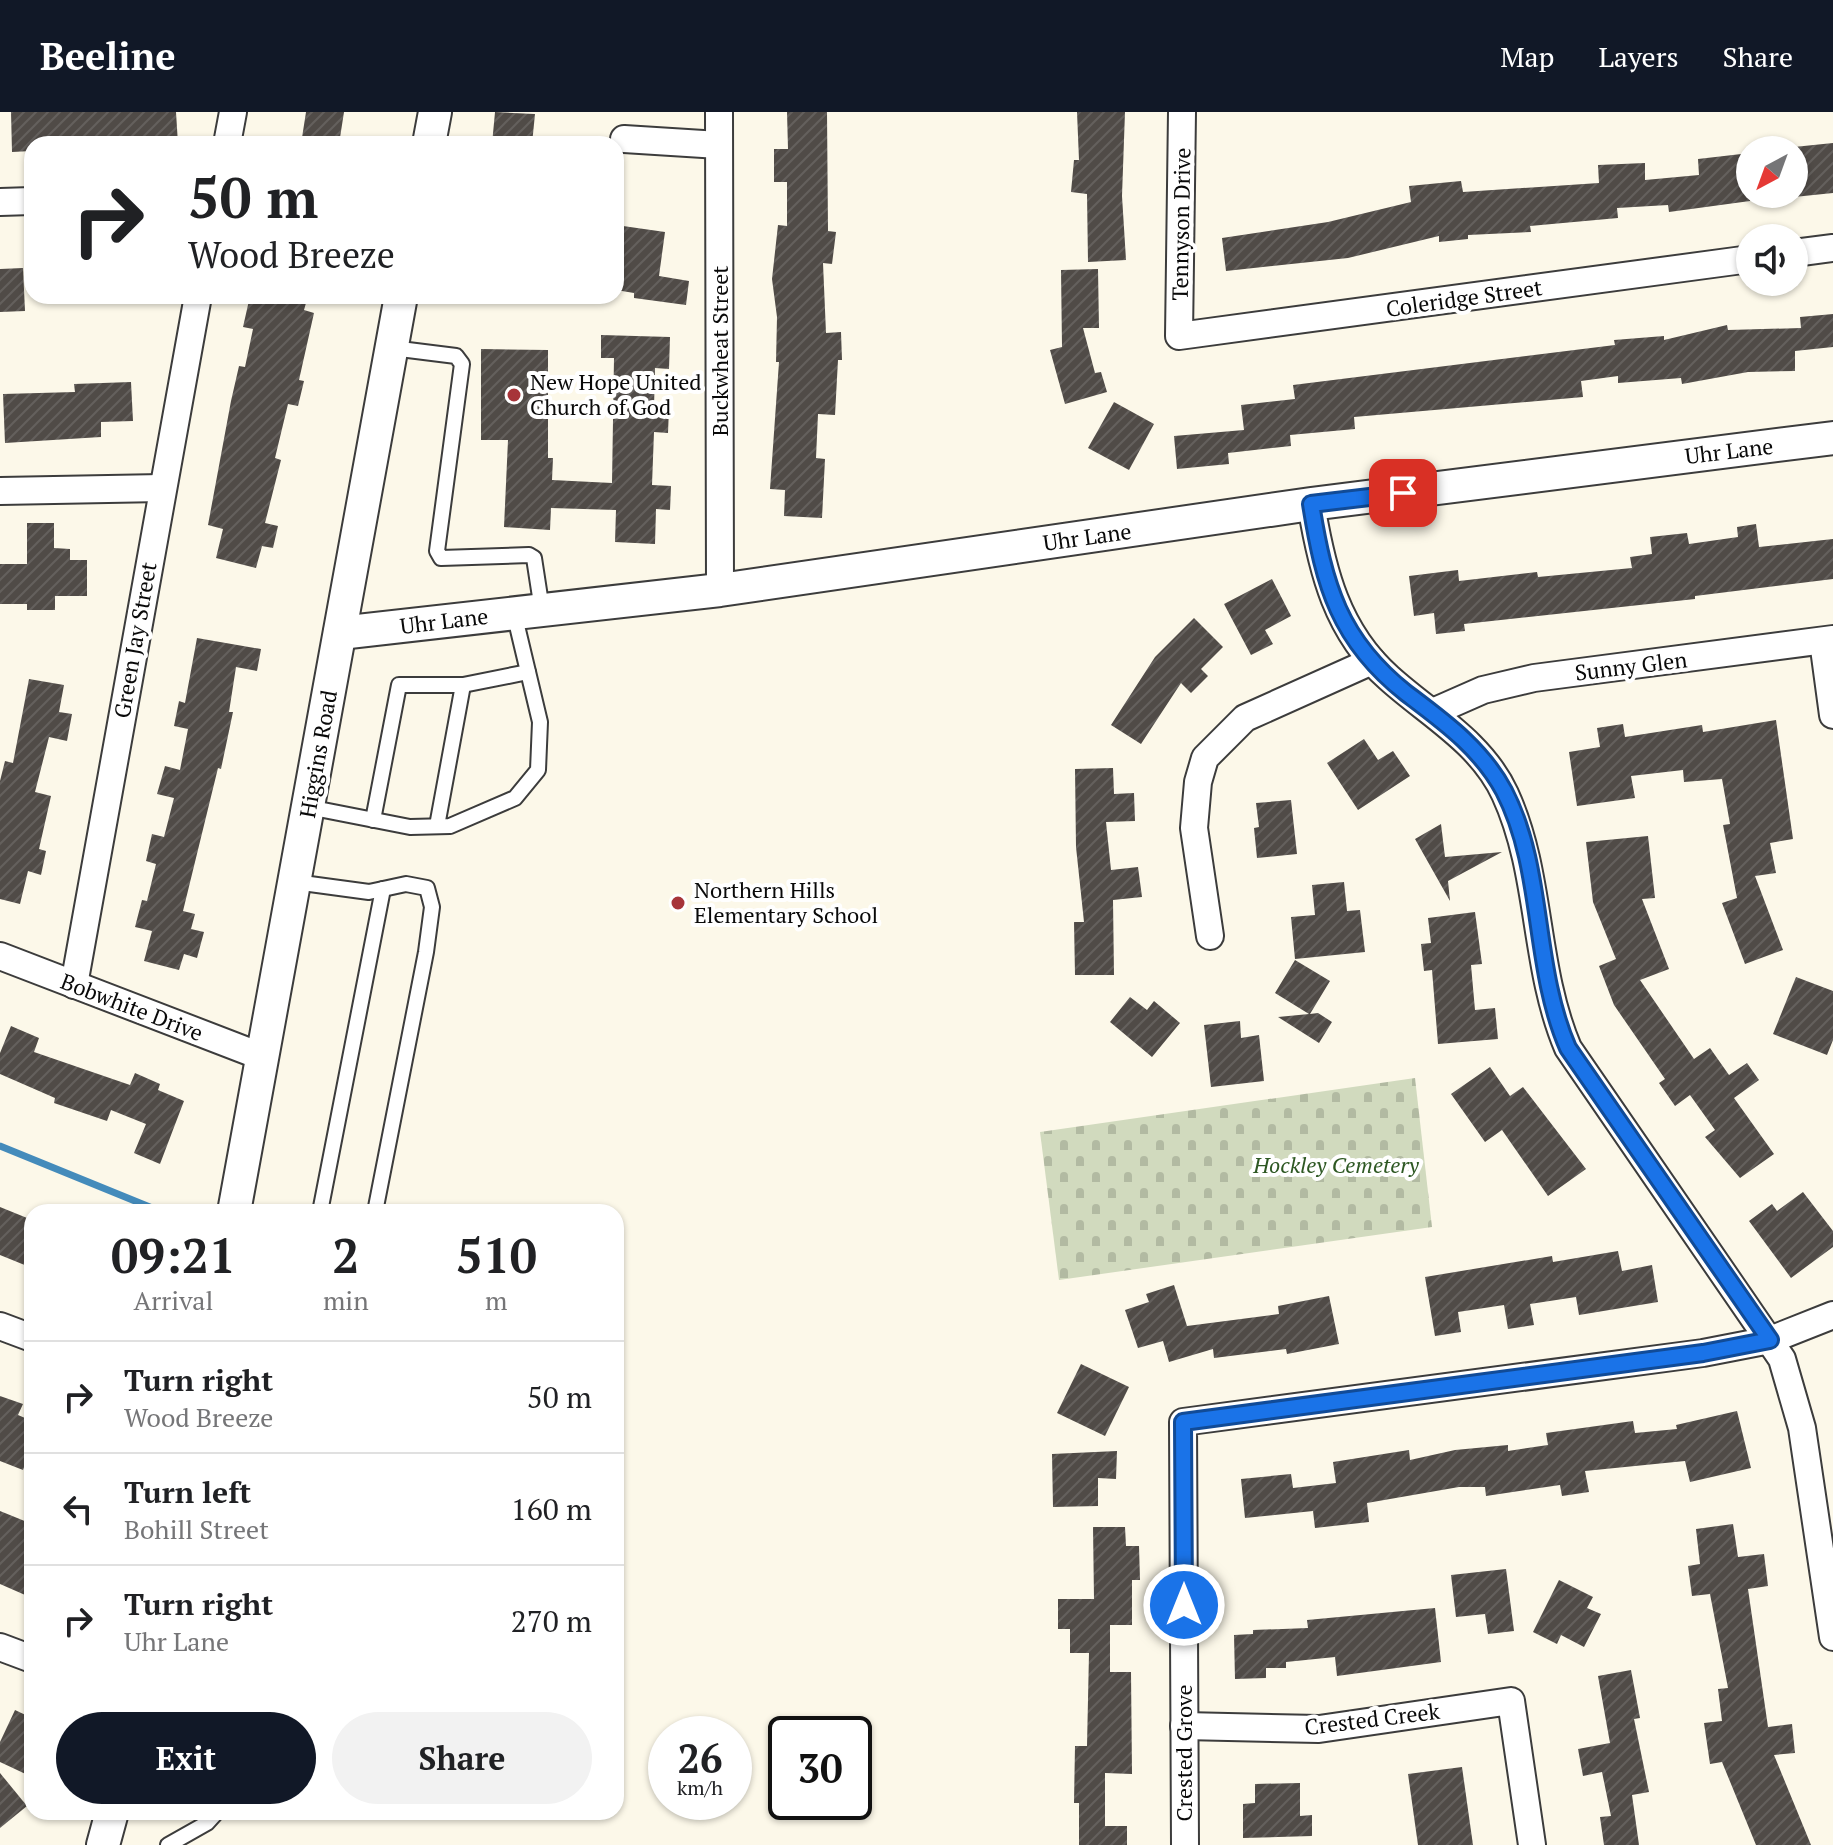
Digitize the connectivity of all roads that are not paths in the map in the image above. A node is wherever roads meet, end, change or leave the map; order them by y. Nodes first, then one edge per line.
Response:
1 (233, 112) edge
2 (435, 112) edge
3 (719, 112) edge
4 (1182, 112) edge
5 (228, 136) edge
6 (430, 136) edge
7 (624, 139) dead end
8 (719, 145) junction
9 (24, 201) edge
10 (0, 202) edge
11 (1833, 248) edge
12 (1808, 251) edge
13 (1736, 261) edge
14 (196, 304) edge
15 (400, 304) edge
16 (1179, 336) joint
17 (392, 348) junction
18 (1833, 438) edge
19 (162, 488) junction
20 (0, 491) edge
21 (1311, 504) junction
22 (720, 590) junction
23 (528, 612) junction
24 (340, 633) junction
25 (1828, 640) edge
26 (1372, 661) junction
27 (528, 672) junction
28 (463, 685) junction
29 (1433, 712) junction
30 (1833, 715) edge
31 (308, 807) junction
32 (373, 820) junction
33 (437, 826) junction
34 (295, 882) junction
35 (383, 889) junction
36 (1210, 936) dead end
37 (0, 956) edge
38 (74, 985) junction
39 (263, 1057) junction
40 (235, 1204) edge
41 (322, 1204) edge
42 (377, 1204) edge
43 (1833, 1315) edge
44 (0, 1326) edge
45 (24, 1335) edge
46 (1770, 1340) junction
47 (1833, 1637) edge
48 (0, 1647) edge
49 (24, 1656) edge
50 (1184, 1726) junction
51 (110, 1820) edge
52 (210, 1820) edge
53 (103, 1845) edge
54 (168, 1845) edge
55 (1185, 1845) edge
56 (1532, 1845) edge

1 - 5 street
2 - 6 street
3 - 8 street, Buckwheat Street
4 - 16 street, Tennyson Drive
7 - 8 street
8 - 22 street, Buckwheat Street
9 - 10 street
11 - 12 street
13 - 16 street, Coleridge Street
14 - 19 street, Green Jay Street
15 - 17 street, Higgins Road
17 - 23 lane
17 - 24 street, Higgins Road
18 - 21 street, Uhr Lane
19 - 20 street
19 - 38 street, Green Jay Street
21 - 22 street, Uhr Lane
21 - 26 street
22 - 23 street, Uhr Lane
23 - 24 street, Uhr Lane
23 - 27 lane
24 - 31 street, Higgins Road
25 - 29 street, Sunny Glen
25 - 30 street
26 - 29 street
26 - 36 street
27 - 28 lane
27 - 33 lane
28 - 32 lane
28 - 33 lane
29 - 46 street
31 - 32 lane
31 - 34 street, Higgins Road
32 - 33 lane
34 - 35 lane
34 - 39 street, Higgins Road
35 - 41 lane
35 - 42 lane
37 - 38 street, Bobwhite Drive
38 - 39 street, Bobwhite Drive
39 - 40 street, Higgins Road
43 - 46 street
44 - 45 street
46 - 47 street
46 - 50 street, Crested Grove
48 - 49 street
50 - 55 street, Crested Grove
50 - 56 street, Crested Creek
51 - 53 street
52 - 54 lane

